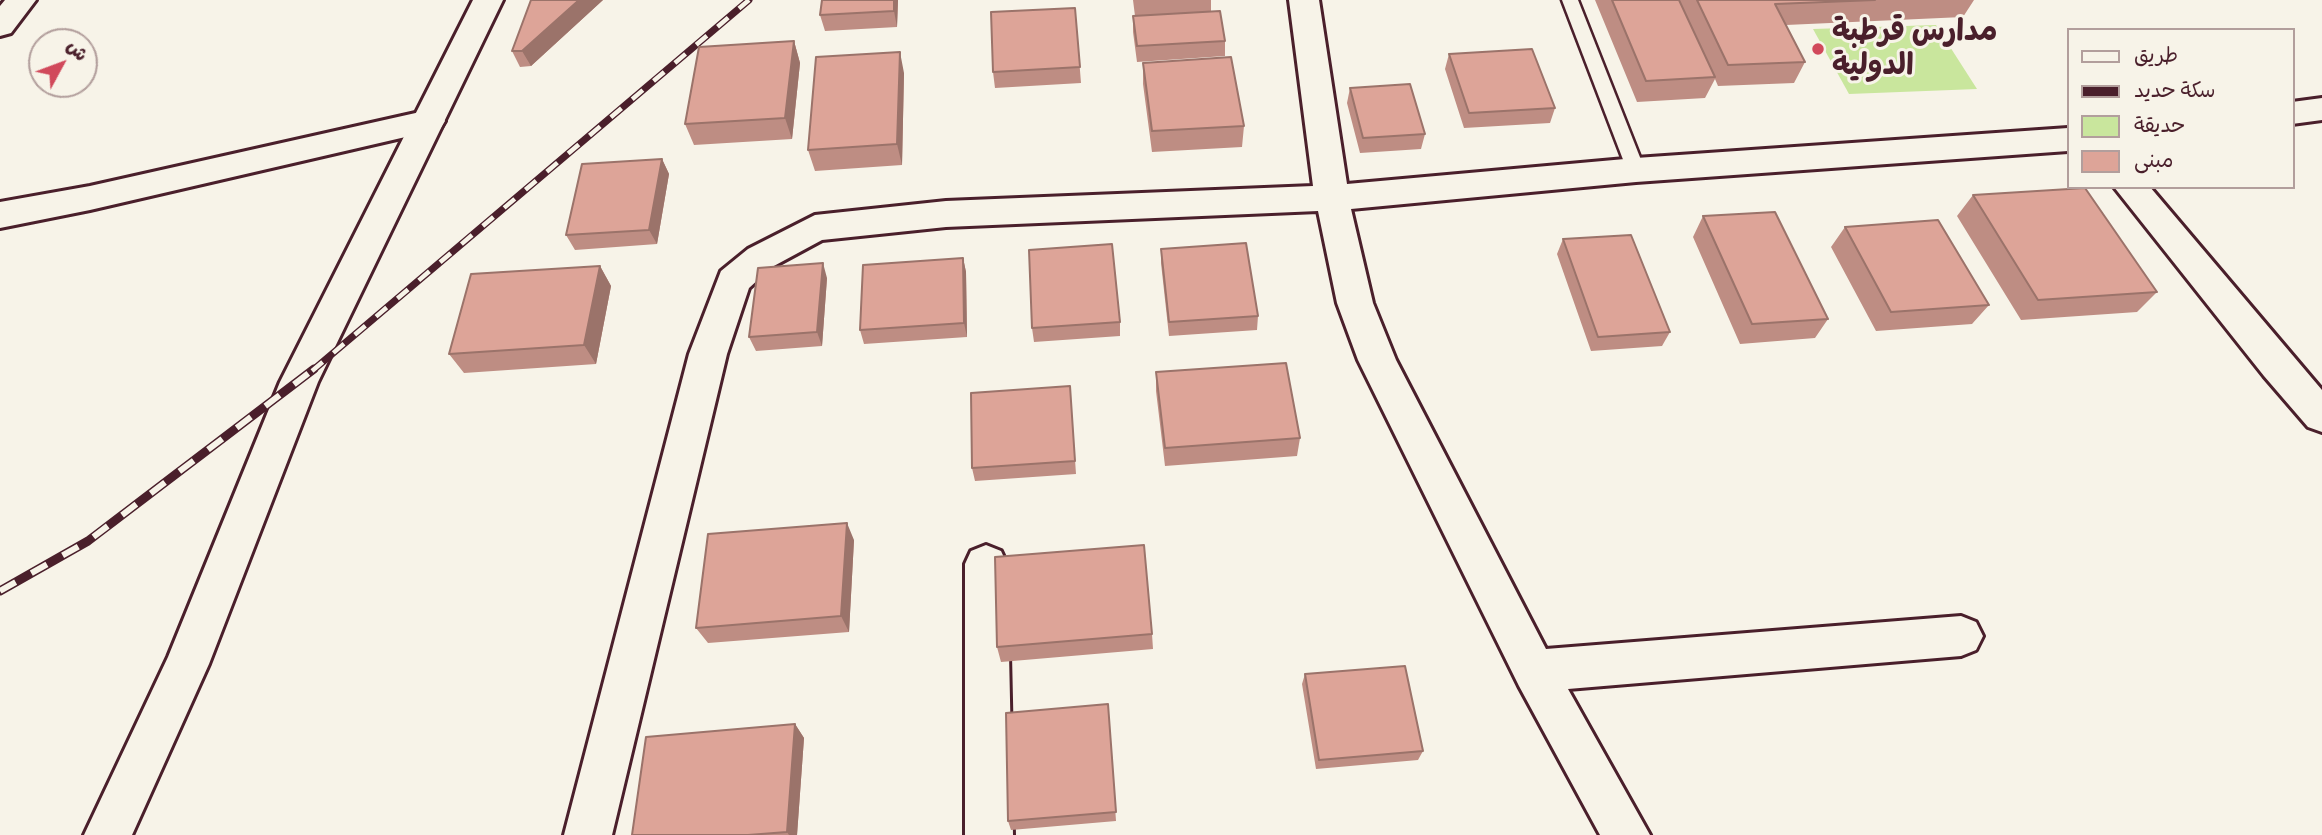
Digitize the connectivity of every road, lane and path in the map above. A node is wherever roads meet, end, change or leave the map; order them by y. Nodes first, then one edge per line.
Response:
1 (21, 0) edge
2 (488, 0) edge
3 (1304, 0) edge
4 (1570, 0) edge
5 (0, 26) edge
6 (2322, 109) edge
7 (2294, 113) edge
8 (429, 121) junction
9 (2066, 139) edge
10 (1636, 170) junction
11 (2133, 189) edge
12 (1332, 198) junction
13 (0, 215) edge
14 (2322, 416) edge
15 (986, 564) dead end
16 (1961, 636) dead end
17 (1534, 671) junction
18 (108, 835) edge
19 (588, 835) edge
20 (989, 835) edge
21 (1626, 835) edge

1 - 5 street
2 - 8 street
3 - 12 street
4 - 10 lane
6 - 7 street
8 - 13 street
8 - 18 street
9 - 10 street
10 - 12 street
11 - 14 street
12 - 17 street
12 - 19 street
15 - 20 street
16 - 17 street
17 - 21 street

